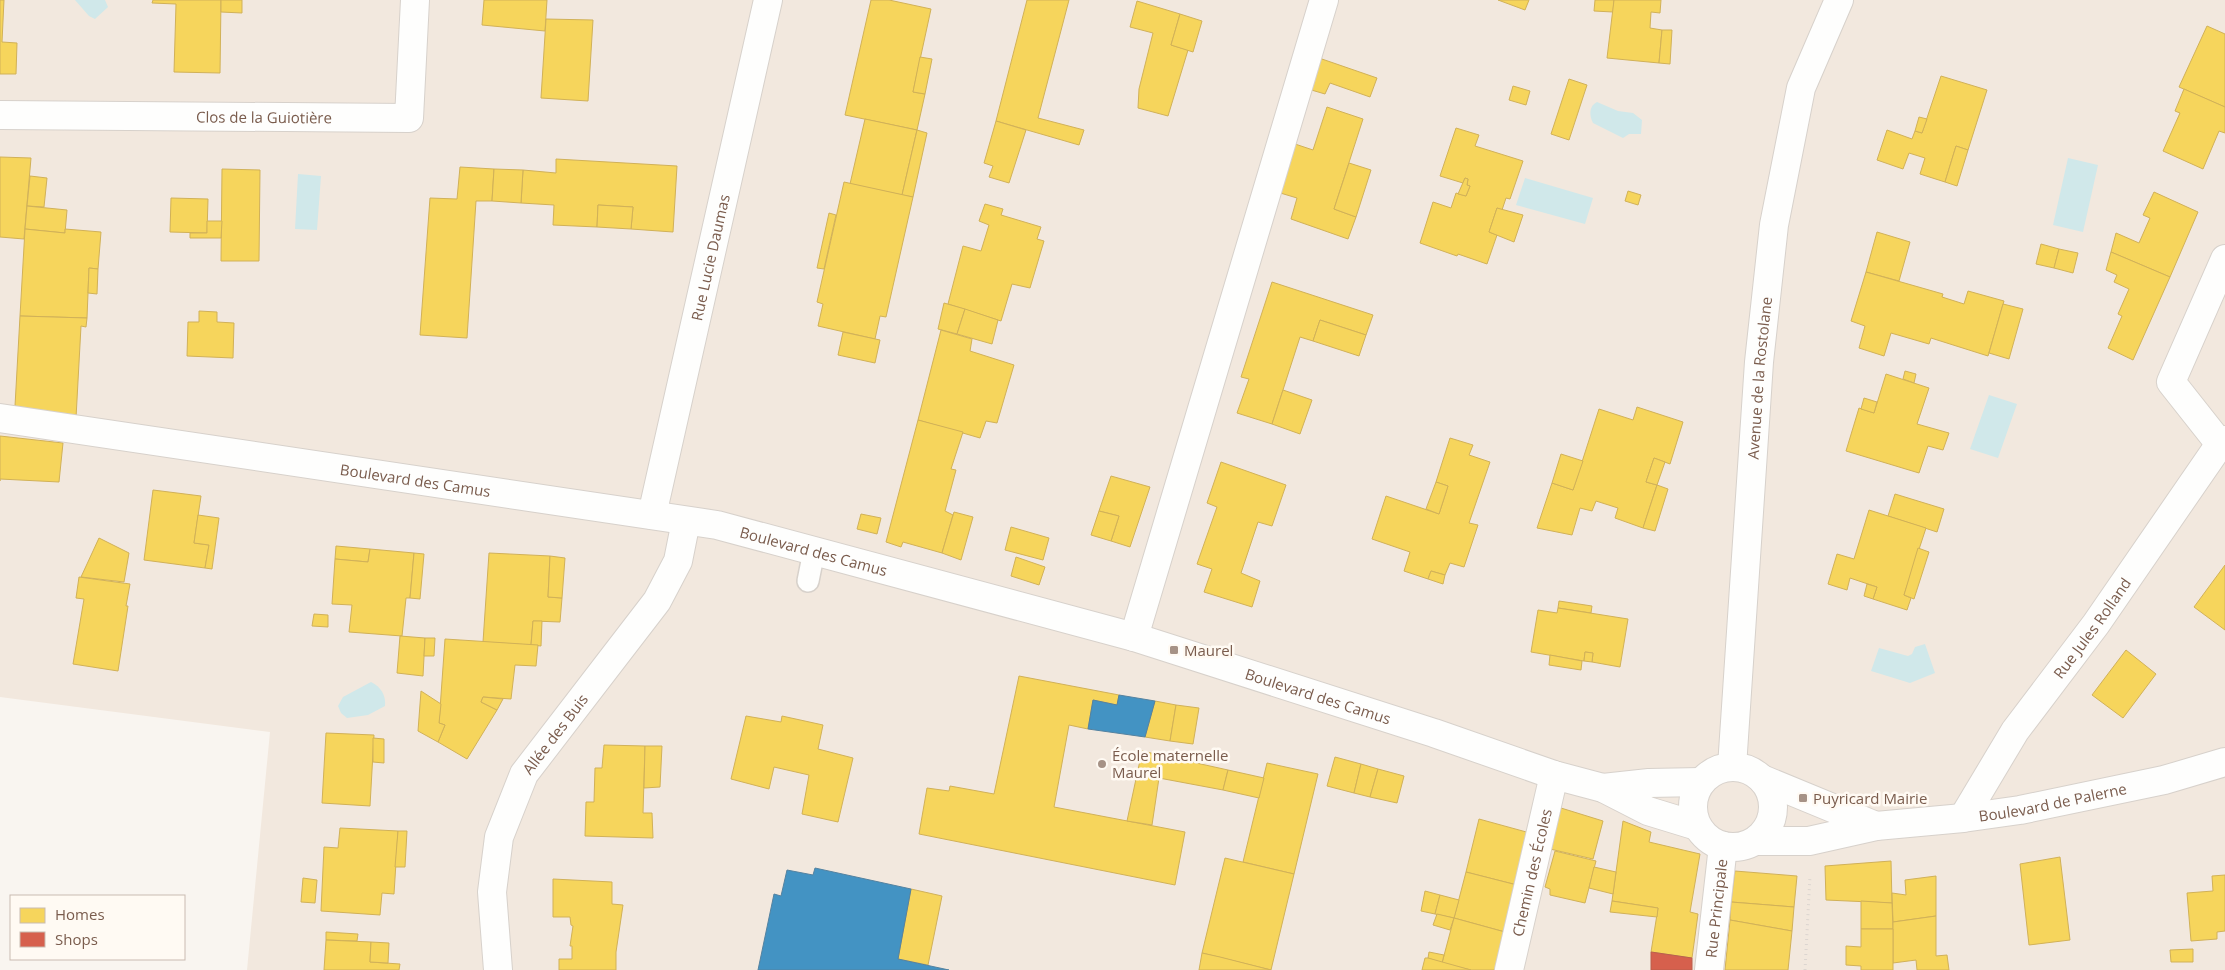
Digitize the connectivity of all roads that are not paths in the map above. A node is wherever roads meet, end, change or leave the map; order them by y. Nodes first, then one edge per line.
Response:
1 (415, 0) edge
2 (768, 0) edge
3 (1324, 0) edge
4 (1838, 0) edge
5 (0, 115) edge
6 (2225, 259) edge
7 (0, 418) edge
8 (2222, 442) edge
9 (652, 515) junction
10 (686, 521) junction
11 (814, 551) junction
12 (808, 581) dead end
13 (1134, 637) junction
14 (2225, 762) edge
15 (1732, 767) junction
16 (1554, 775) junction
17 (1762, 779) junction
18 (1701, 782) junction
19 (1603, 788) junction
20 (1964, 818) junction
21 (1697, 826) junction
22 (1876, 826) junction
23 (1756, 840) junction
24 (1722, 846) junction
25 (498, 970) edge
26 (1509, 970) edge
27 (1710, 970) edge

1 - 5 street, Clos de la Guiotière
2 - 9 street, Rue Lucie Daumas
3 - 13 street
4 - 15 street, Avenue de la Rostolane
6 - 8 street
7 - 9 street, Boulevard des Camus
8 - 20 street, Rue Jules Rolland
9 - 10 street, Boulevard des Camus
10 - 11 street, Boulevard des Camus
10 - 25 street, Allée des Buis
11 - 12 lane
11 - 13 street, Boulevard des Camus
13 - 16 street, Boulevard des Camus
14 - 20 street, Boulevard de Palerne
15 - 17 street
15 - 18 street
16 - 19 street, Boulevard des Camus
16 - 26 street, Chemin des Écoles
17 - 22 street, Boulevard de Palerne
17 - 23 street
18 - 19 street, Boulevard des Camus
18 - 21 street
19 - 21 street, Boulevard des Camus
20 - 22 street, Boulevard de Palerne
21 - 24 street
22 - 23 street, Boulevard de Palerne
23 - 24 street
24 - 27 street, Rue Principale

